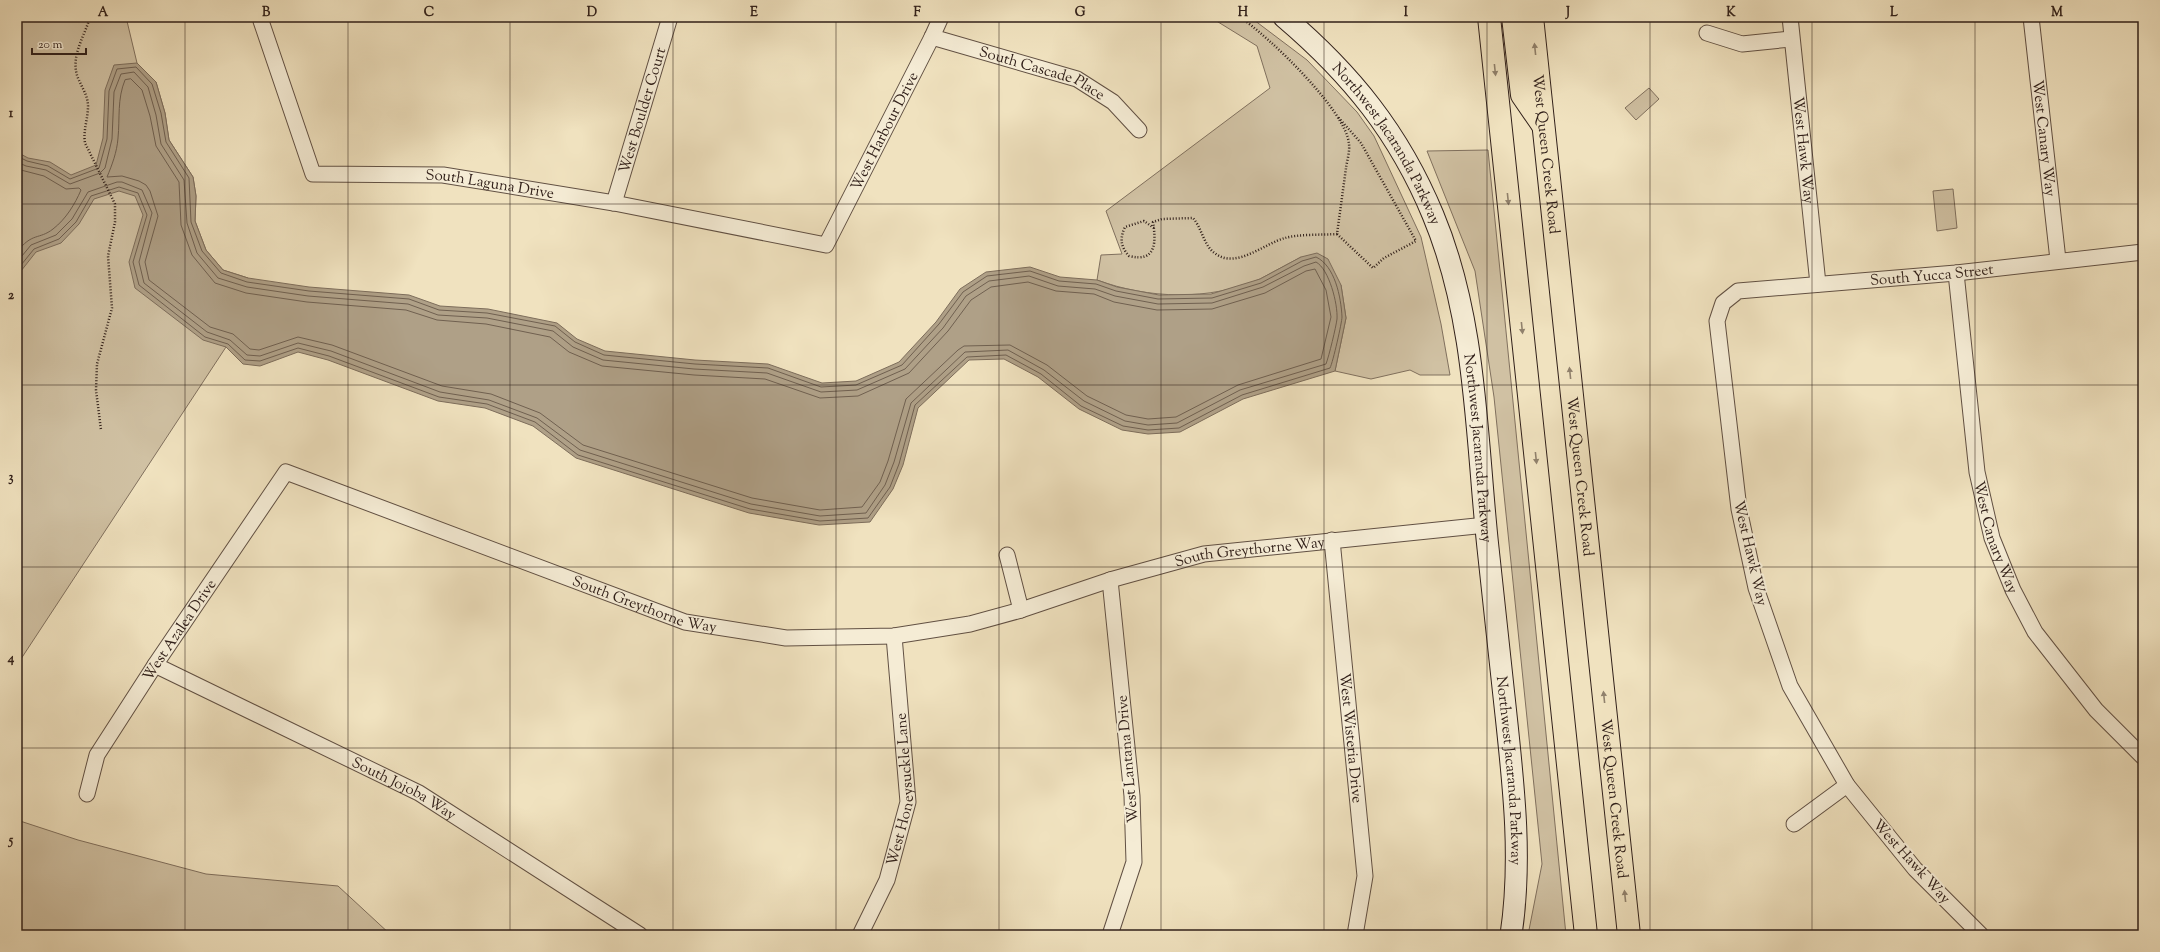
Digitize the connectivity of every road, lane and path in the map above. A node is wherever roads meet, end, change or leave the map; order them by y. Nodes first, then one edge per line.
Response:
1 (90, 17) edge
2 (261, 17) edge
3 (670, 17) edge
4 (941, 17) edge
5 (1240, 17) edge
6 (1284, 17) edge
7 (1489, 17) edge
8 (1514, 17) edge
9 (1532, 17) edge
10 (1790, 17) edge
11 (2031, 17) edge
12 (1707, 32) dead end
13 (932, 38) junction
14 (1791, 39) junction
15 (1333, 112) junction
16 (1543, 125) junction
17 (1139, 130) dead end
18 (614, 202) junction
19 (1154, 228) junction
20 (1338, 234) junction
21 (826, 245) joint
22 (2143, 252) edge
23 (2058, 260) junction
24 (1956, 273) junction
25 (1818, 284) junction
26 (1723, 303) joint
27 (101, 430) dead end
28 (286, 472) joint
29 (1486, 525) junction
30 (1332, 540) junction
31 (1007, 555) dead end
32 (1110, 580) junction
33 (1021, 610) junction
34 (894, 636) junction
35 (154, 666) junction
36 (2143, 758) edge
37 (1847, 785) junction
38 (87, 794) dead end
39 (1794, 824) dead end
40 (640, 935) edge
41 (860, 935) edge
42 (1110, 935) edge
43 (1355, 935) edge
44 (1511, 935) edge
45 (1586, 935) edge
46 (1629, 935) edge
47 (1981, 935) edge

1 - 27 path
2 - 18 street, South Laguna Drive
3 - 18 street, West Boulder Court
4 - 13 street, West Harbour Drive
5 - 15 path
6 - 29 street, Northwest Jacaranda Parkway
7 -> 45 main road
8 - 16 main road
16 -> 9 main road, West Queen Creek Road
10 - 14 street, West Hawk Way
11 - 23 street, West Canary Way
12 - 14 street
13 - 17 street, South Cascade Place
13 - 21 street, West Harbour Drive
14 - 25 street, West Hawk Way
15 - 20 path
15 - 20 path
46 -> 16 main road, West Queen Creek Road
18 - 21 street, South Laguna Drive
19 - 19 path
19 - 20 path
22 - 23 street, South Yucca Street
23 - 24 street, South Yucca Street
24 - 25 street, South Yucca Street
24 - 36 street, West Canary Way
25 - 26 street, South Yucca Street
26 - 37 street, West Hawk Way
28 - 34 street, South Greythorne Way
28 - 35 street, West Azalea Drive
29 - 30 street, South Greythorne Way
29 - 44 street, Northwest Jacaranda Parkway
30 - 32 street, South Greythorne Way
30 - 43 street, West Wisteria Drive
31 - 33 street
32 - 33 street, South Greythorne Way
32 - 42 street, West Lantana Drive
33 - 34 street, South Greythorne Way
34 - 41 street, West Honeysuckle Lane
35 - 38 street, West Azalea Drive
35 - 40 street, South Jojoba Way
37 - 39 street
37 - 47 street, West Hawk Way

